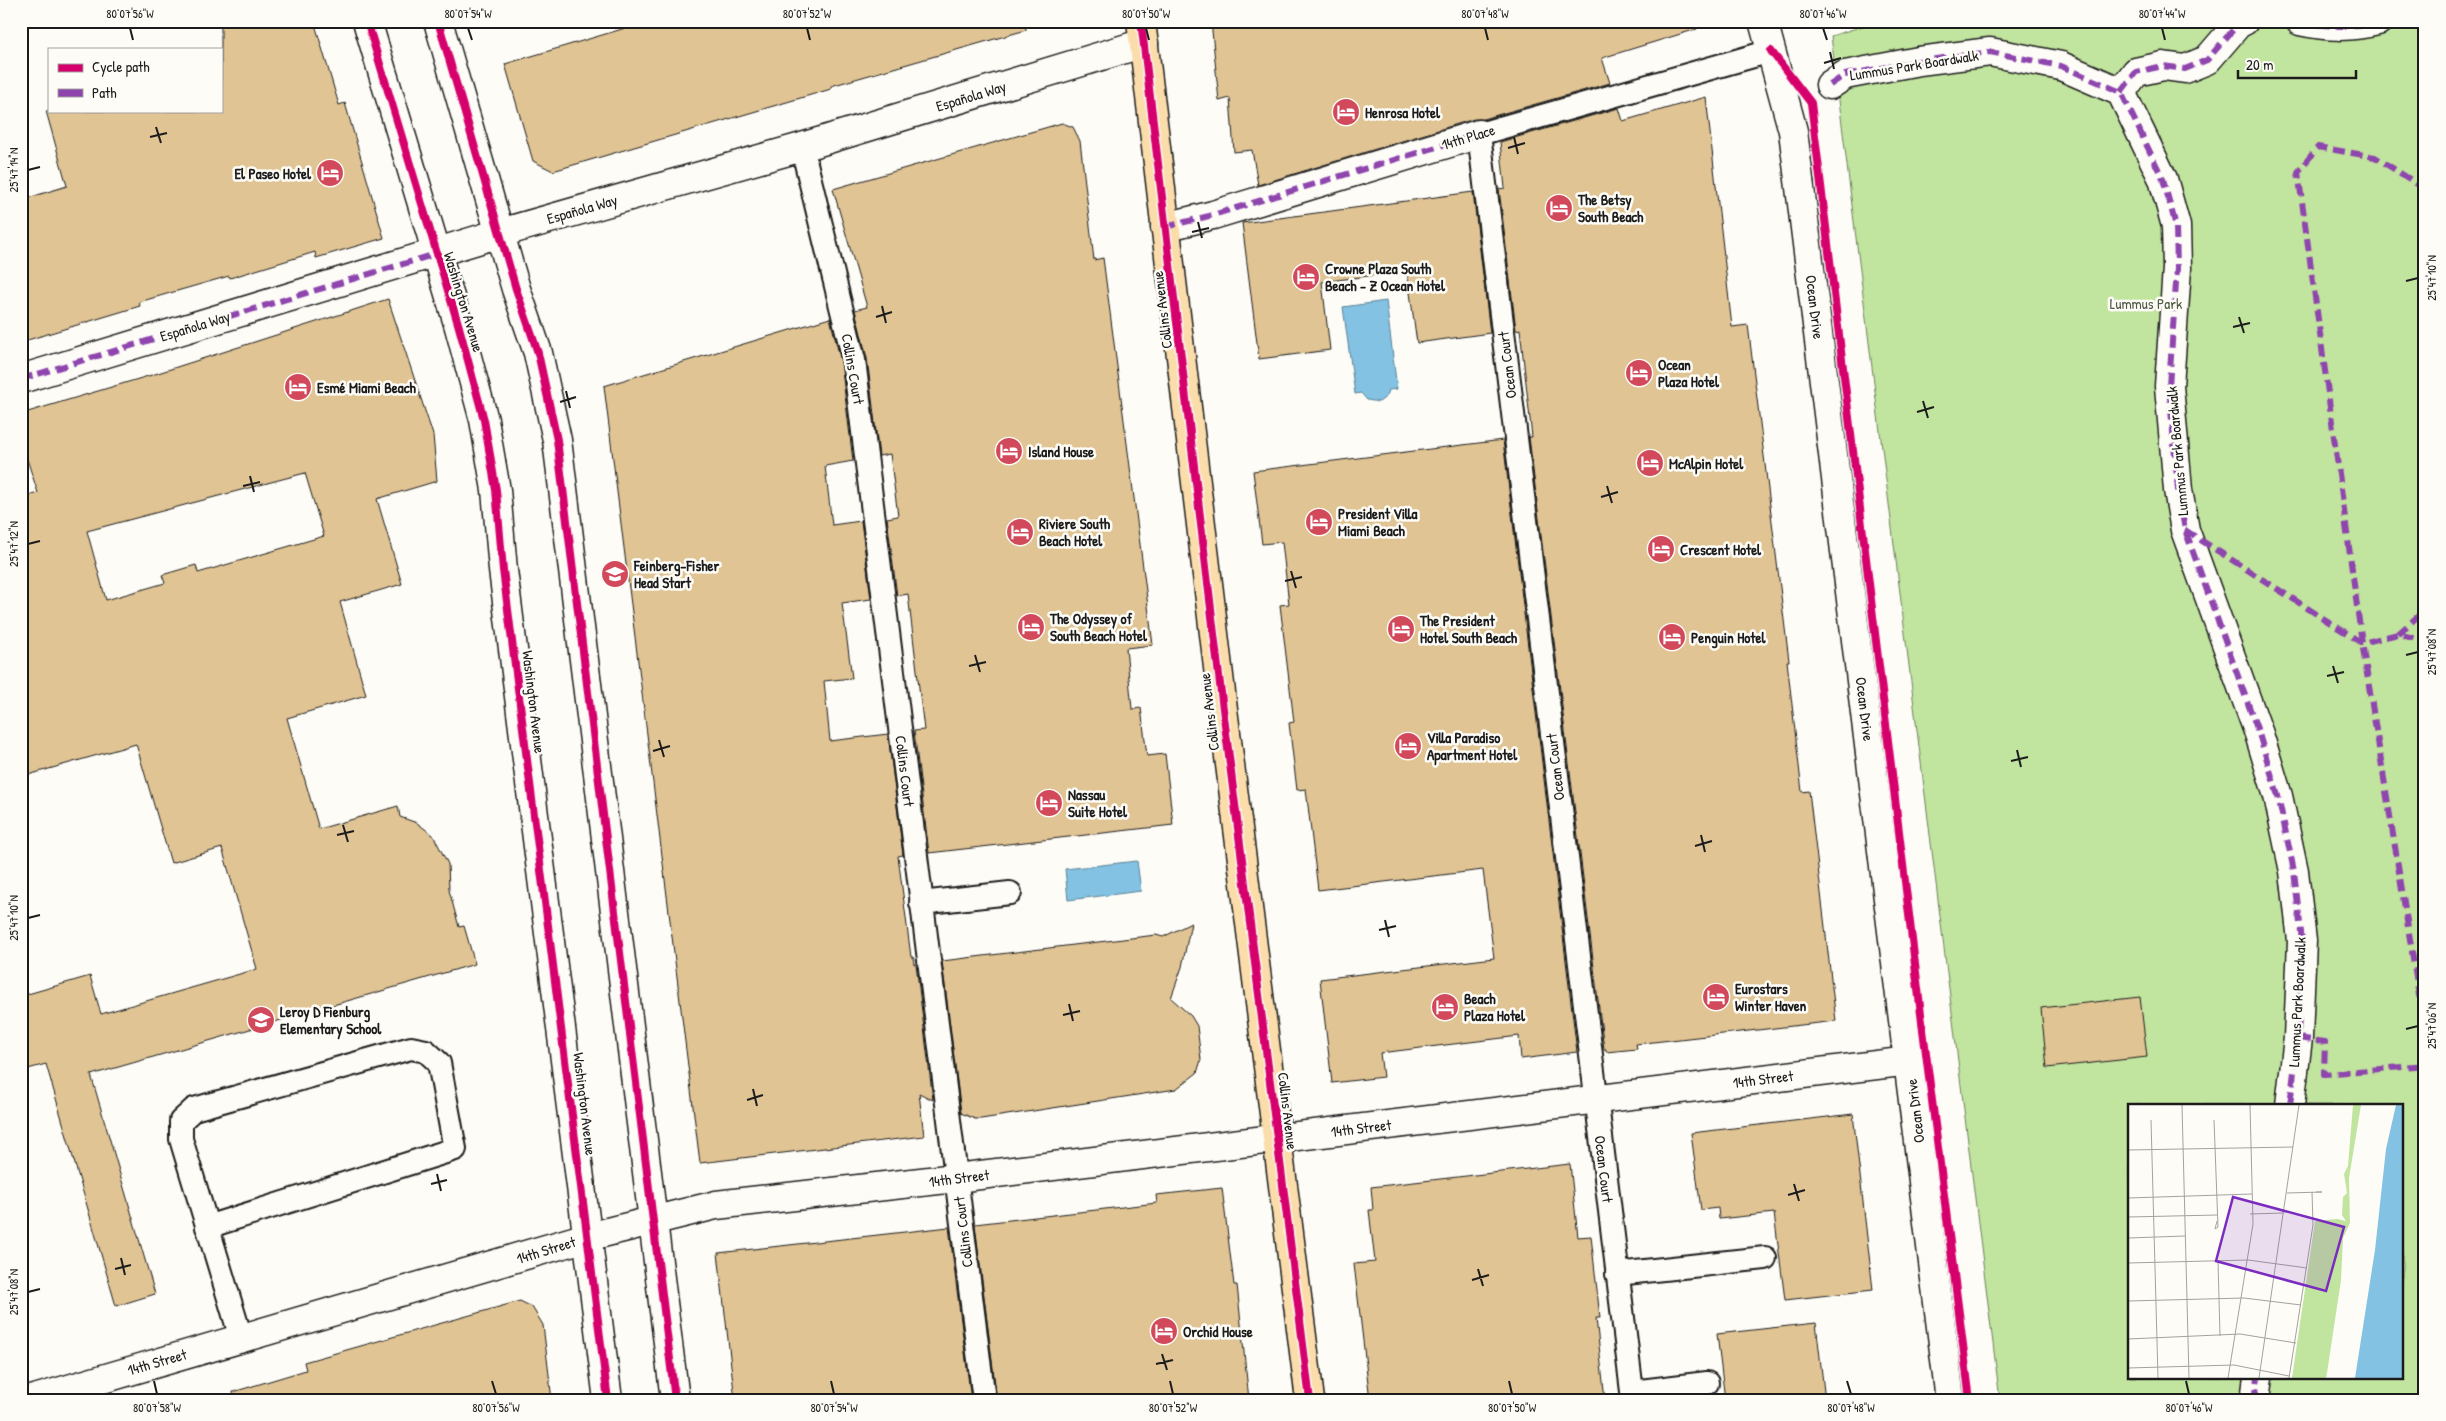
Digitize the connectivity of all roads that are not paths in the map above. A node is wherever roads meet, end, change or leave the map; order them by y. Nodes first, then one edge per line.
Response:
1 (367, 21) edge
2 (438, 21) edge
3 (1763, 21) edge
4 (2244, 21) edge
5 (2300, 21) edge
6 (2378, 21) edge
7 (1143, 32) edge
8 (1771, 51) junction
9 (1830, 85) dead end
10 (2121, 92) junction
11 (1479, 134) junction
12 (802, 146) junction
13 (1165, 227) junction
14 (500, 234) junction
15 (436, 254) junction
16 (21, 379) edge
17 (1010, 893) dead end
18 (921, 903) junction
19 (1909, 1061) junction
20 (1596, 1099) junction
21 (2290, 1104) edge
22 (1277, 1138) junction
23 (956, 1178) junction
24 (653, 1220) junction
25 (207, 1226) junction
26 (587, 1237) junction
27 (1765, 1258) dead end
28 (1617, 1274) junction
29 (241, 1338) junction
30 (2258, 1378) edge
31 (1708, 1383) dead end
32 (1632, 1396) edge
33 (42, 1398) edge
34 (608, 1400) edge
35 (676, 1400) edge
36 (984, 1400) edge
37 (1310, 1400) edge
38 (1950, 1400) edge
39 (2255, 1400) edge

1 - 15 street, Washington Avenue
2 - 14 street
3 - 8 street, Ocean Drive
4 - 10 street
5 - 6 street
7 - 12 street, Española Way
7 - 13 main road, Collins Avenue
8 - 11 lane, 14th Place
8 - 19 street, Ocean Drive
9 - 10 street, Lummus Park Boardwalk
10 - 21 street, Lummus Park Boardwalk
11 - 13 street, 14th Place
11 - 20 lane, Ocean Court
12 - 14 street, Española Way
12 - 18 lane, Collins Court
13 - 22 main road, Collins Avenue
14 - 15 street, Española Way
14 - 24 street
15 - 16 street, Española Way
15 - 26 street, Washington Avenue
17 - 18 lane
18 - 23 lane, Collins Court
19 - 20 street, 14th Street
19 - 38 street, Ocean Drive
20 - 22 street, 14th Street
20 - 28 lane, Ocean Court
22 - 23 street, 14th Street
22 - 37 main road, Collins Avenue
23 - 24 street, 14th Street
23 - 36 lane, Collins Court
24 - 26 street, 14th Street
24 - 35 street
25 - 25 lane
25 - 29 lane
26 - 29 street, 14th Street
26 - 34 street, Washington Avenue
27 - 28 lane
28 - 32 lane, Ocean Court
29 - 33 street, 14th Street
30 - 39 street
31 - 32 lane

